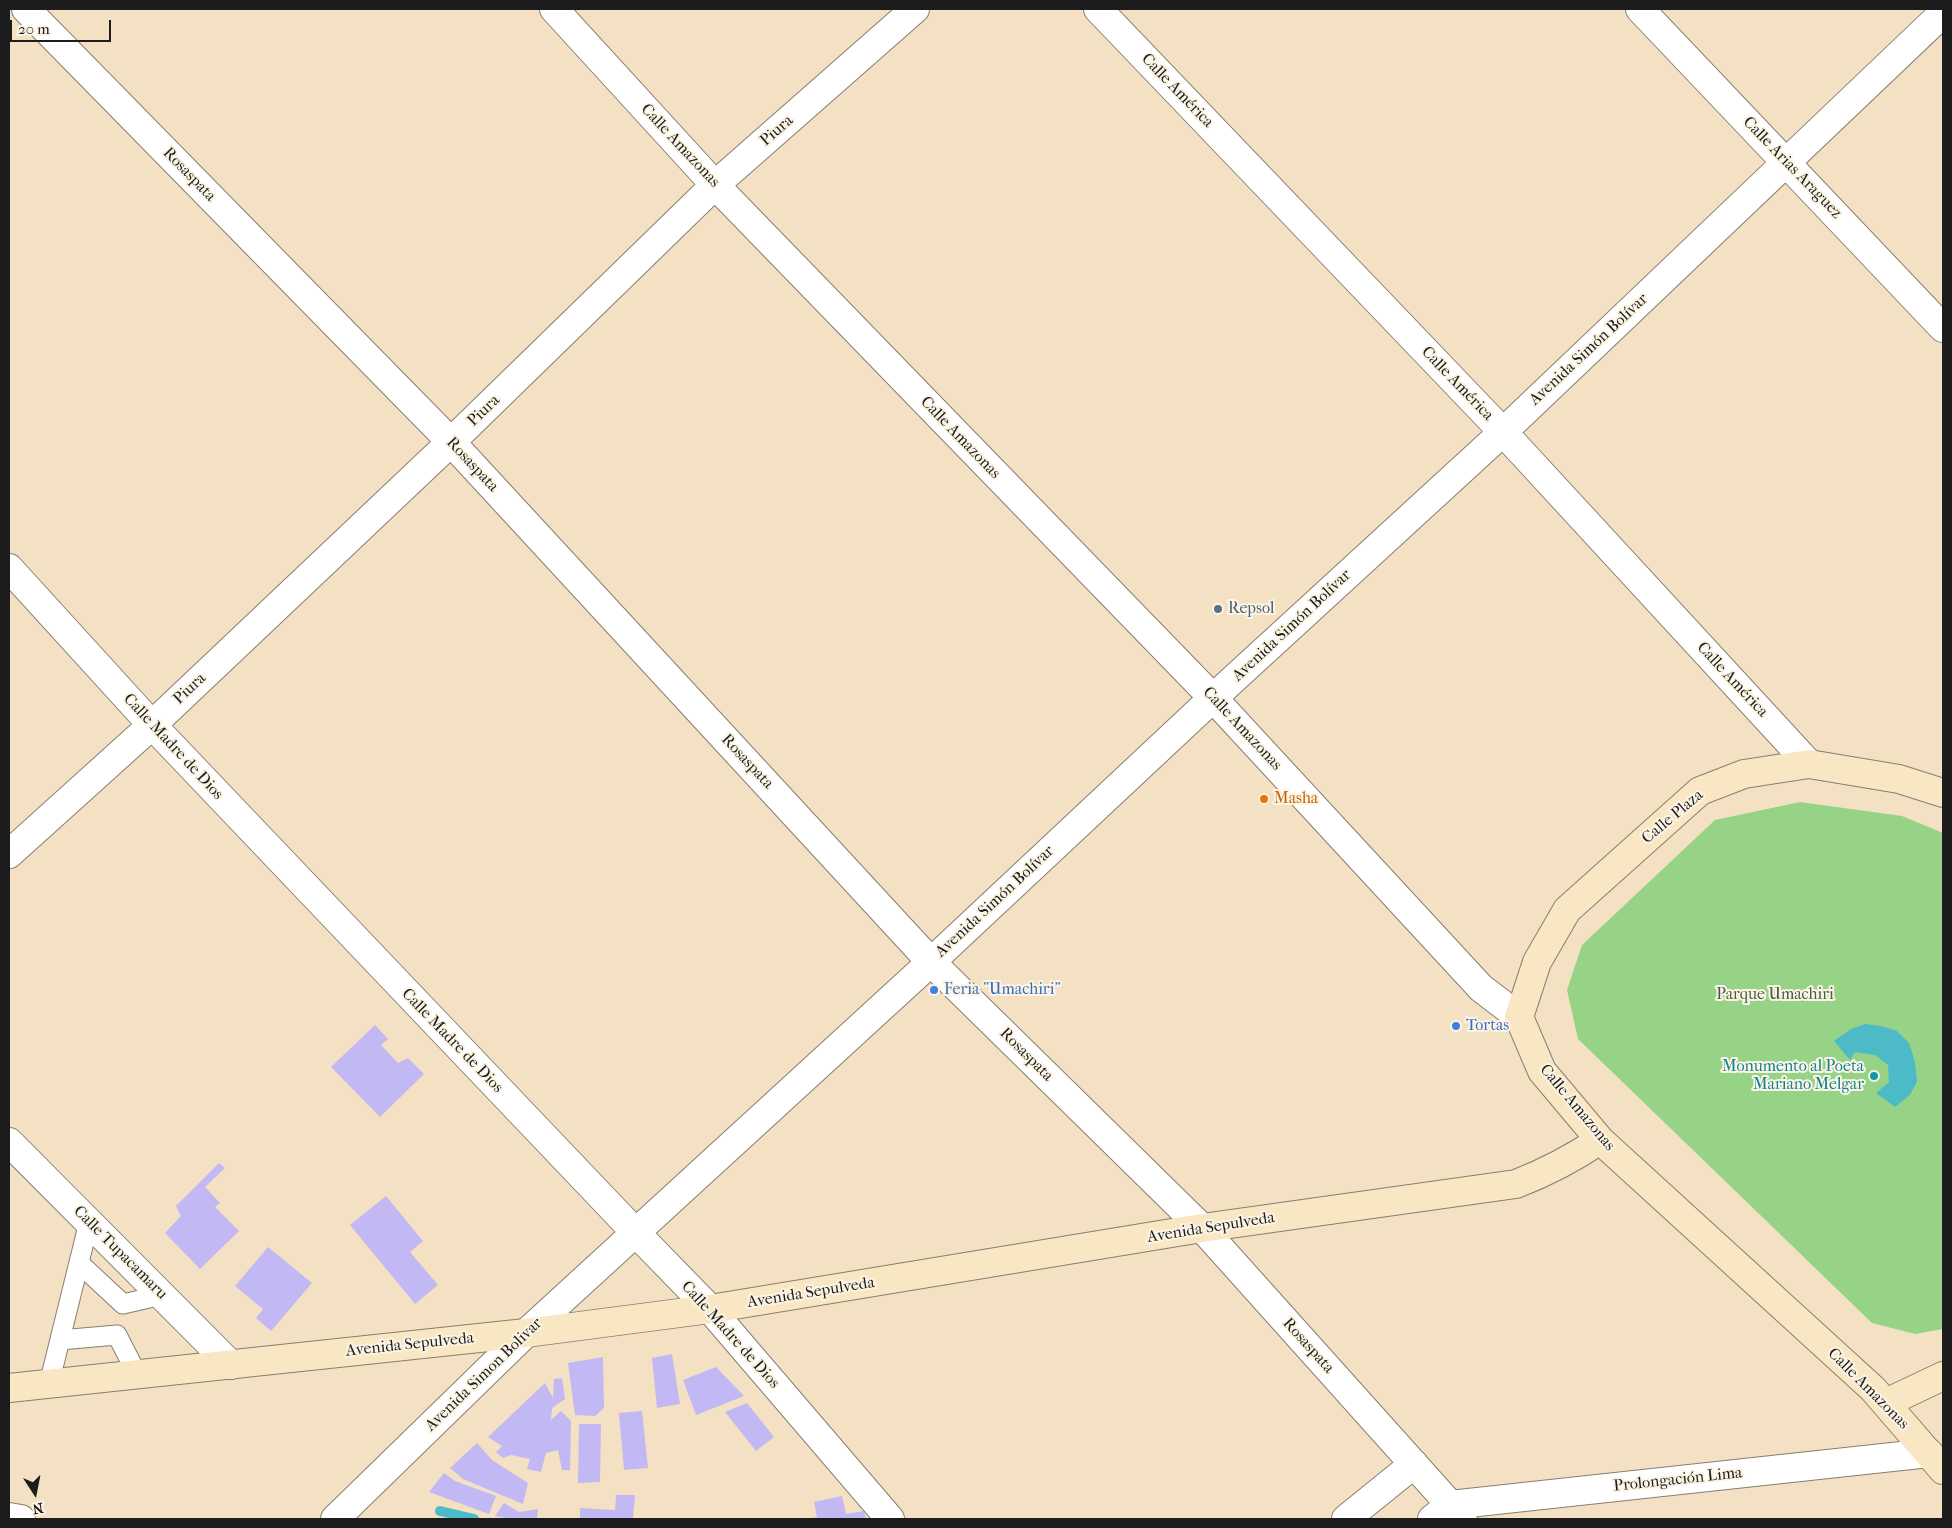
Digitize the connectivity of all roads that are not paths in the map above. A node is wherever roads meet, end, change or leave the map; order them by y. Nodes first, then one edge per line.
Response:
1 (26, 9) edge
2 (554, 9) edge
3 (915, 9) edge
4 (1098, 9) edge
5 (1640, 9) edge
6 (1943, 13) edge
7 (1787, 163) junction
8 (715, 185) junction
9 (1943, 328) edge
10 (1503, 432) junction
11 (451, 442) junction
12 (9, 568) edge
13 (1213, 698) junction
14 (152, 725) junction
15 (1810, 764) junction
16 (1943, 794) edge
17 (9, 854) edge
18 (931, 962) junction
19 (1520, 1017) junction
20 (1600, 1140) junction
21 (9, 1142) edge
22 (89, 1222) junction
23 (1202, 1228) junction
24 (636, 1233) junction
25 (79, 1262) junction
26 (162, 1296) junction
27 (122, 1304) junction
28 (710, 1309) junction
29 (526, 1333) junction
30 (118, 1335) junction
31 (60, 1340) junction
32 (231, 1365) junction
33 (137, 1374) junction
34 (1943, 1376) edge
35 (49, 1384) junction
36 (9, 1388) edge
37 (1886, 1403) junction
38 (1936, 1462) edge
39 (1414, 1464) junction
40 (1448, 1514) edge
41 (9, 1517) edge
42 (21, 1519) edge
43 (335, 1519) edge
44 (890, 1519) edge
45 (1346, 1519) edge

1 - 11 street, Rosaspata
2 - 8 street, Calle Amazonas
3 - 8 street, Piura
4 - 10 street, Calle América
5 - 7 street, Calle Arias Araguez
6 - 7 street, Avenida Simón Bolívar
7 - 9 street, Calle Arias Araguez
7 - 10 street, Avenida Simón Bolívar
8 - 11 street, Piura
8 - 13 street, Calle Amazonas
10 - 13 street, Avenida Simón Bolívar
10 - 15 street, Calle América
11 - 14 street, Piura
11 - 18 street, Rosaspata
12 - 14 street, Calle Madre de Dios
13 - 18 street, Avenida Simón Bolívar
13 - 19 street, Calle Amazonas
14 - 17 street, Piura
14 - 24 street, Calle Madre de Dios
15 - 16 street, Calle Plaza
15 - 19 street, Calle Plaza
18 - 23 street, Rosaspata
18 - 24 street, Avenida Simón Bolívar
19 - 20 street, Calle Amazonas
20 - 23 street, Avenida Sepulveda
20 - 37 street, Calle Amazonas
21 - 22 street, Calle Tupacamaru
22 - 25 lane
22 - 26 street, Calle Tupacamaru
23 - 28 street, Avenida Sepulveda
23 - 39 street, Rosaspata
24 - 28 street, Calle Madre de Dios
24 - 29 street, Avenida Simon Bolivar
25 - 27 lane
25 - 31 lane
26 - 27 lane
26 - 32 street, Calle Tupacamaru
27 - 30 lane
28 - 29 street, Avenida Sepulveda
28 - 44 street, Calle Madre de Dios
29 - 32 street, Avenida Sepulveda
29 - 43 street, Avenida Simon Bolivar
30 - 31 lane
30 - 33 lane
31 - 35 lane
32 - 33 street, Avenida Sepulveda
33 - 35 street, Avenida Sepulveda
34 - 37 street
35 - 36 street, Avenida Sepulveda
37 - 38 street, Calle Amazonas
38 - 40 street, Prolongación Lima
39 - 40 street, Rosaspata
39 - 45 street
41 - 42 street

